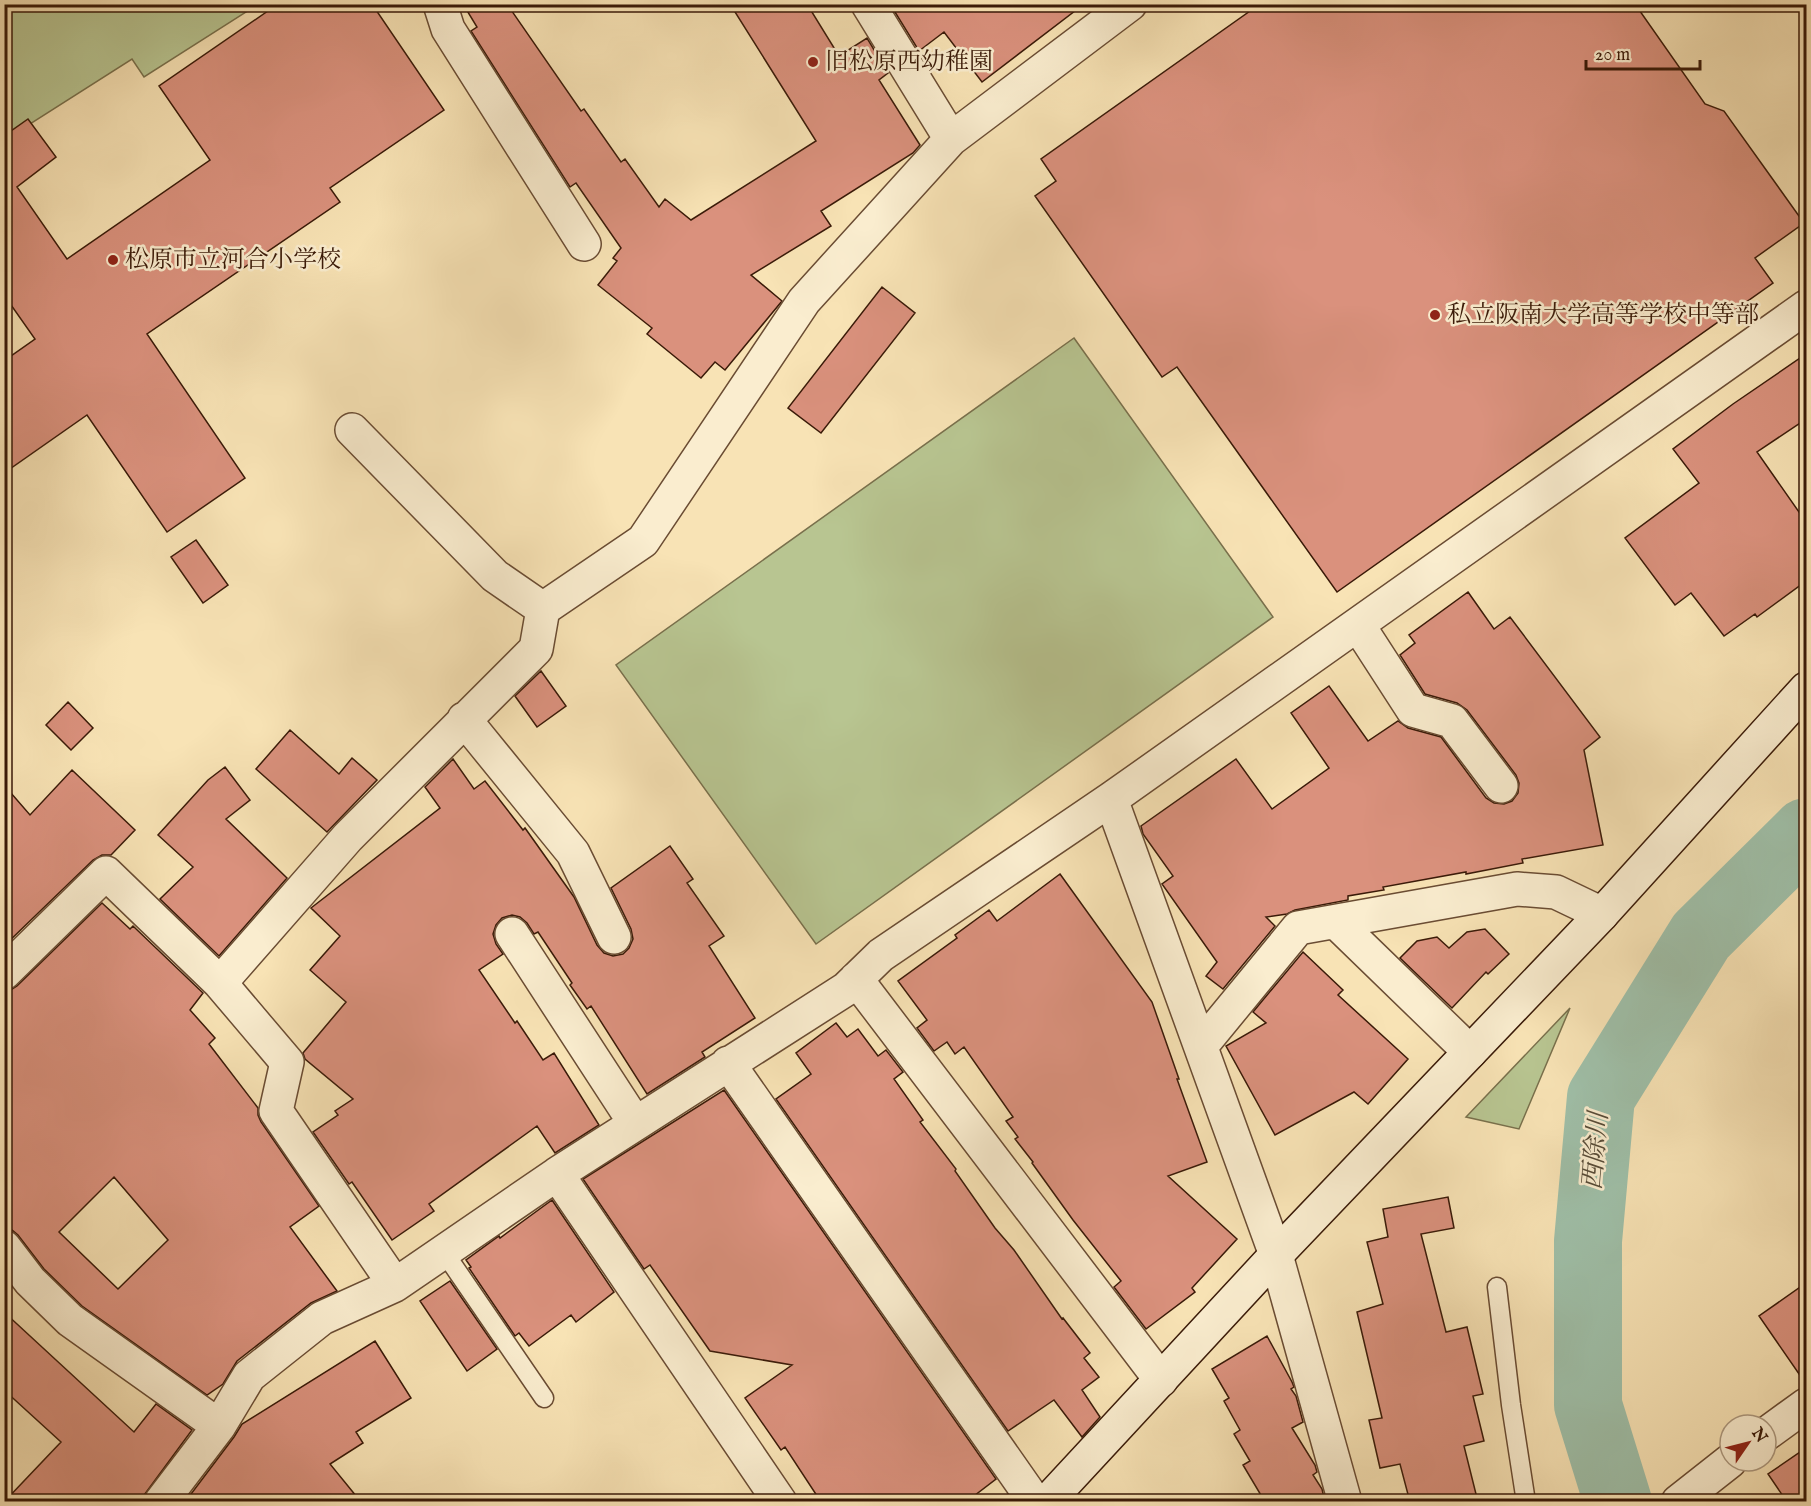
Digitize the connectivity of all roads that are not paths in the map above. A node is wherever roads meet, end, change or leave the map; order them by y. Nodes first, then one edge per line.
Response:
1 (440, 4) edge
2 (868, 4) edge
3 (1130, 4) edge
4 (951, 139) junction
5 (584, 244) dead end
6 (1806, 307) edge
7 (352, 430) dead end
8 (543, 609) junction
9 (1358, 625) junction
10 (1806, 689) edge
11 (464, 719) junction
12 (1501, 786) dead end
13 (1112, 799) junction
14 (1602, 914) junction
15 (1336, 922) junction
16 (512, 934) dead end
17 (614, 937) dead end
18 (6, 969) edge
19 (856, 979) junction
20 (220, 983) junction
21 (1201, 1046) junction
22 (1470, 1052) junction
23 (728, 1063) junction
24 (635, 1123) junction
25 (557, 1174) junction
26 (4, 1247) edge
27 (444, 1252) junction
28 (1276, 1255) junction
29 (395, 1285) junction
30 (1497, 1287) dead end
31 (1161, 1380) junction
32 (544, 1398) dead end
33 (1806, 1405) edge
34 (1778, 1425) edge
35 (219, 1426) junction
36 (1718, 1470) edge
37 (161, 1502) edge
38 (780, 1502) edge
39 (1035, 1502) edge
40 (1047, 1502) edge
41 (1345, 1502) edge
42 (1526, 1502) edge
43 (1678, 1502) edge

1 - 5 street
2 - 4 street
3 - 4 street
4 - 8 street
6 - 9 street
7 - 8 street
8 - 11 street
9 - 12 street
9 - 13 street
10 - 14 street
11 - 17 street
11 - 20 street
13 - 19 street
13 - 21 street
14 - 15 street
14 - 22 street
15 - 21 street
15 - 22 street
16 - 24 street
18 - 20 street
19 - 23 street
19 - 31 street
20 - 29 street
21 - 28 street
22 - 28 street
23 - 24 street
23 - 39 street
24 - 25 street
25 - 27 street
25 - 38 street
26 - 35 street
27 - 29 street
27 - 32 lane
28 - 31 street
28 - 41 street
29 - 35 street
30 - 42 lane
31 - 40 street
33 - 34 street
35 - 37 street
36 - 43 street

